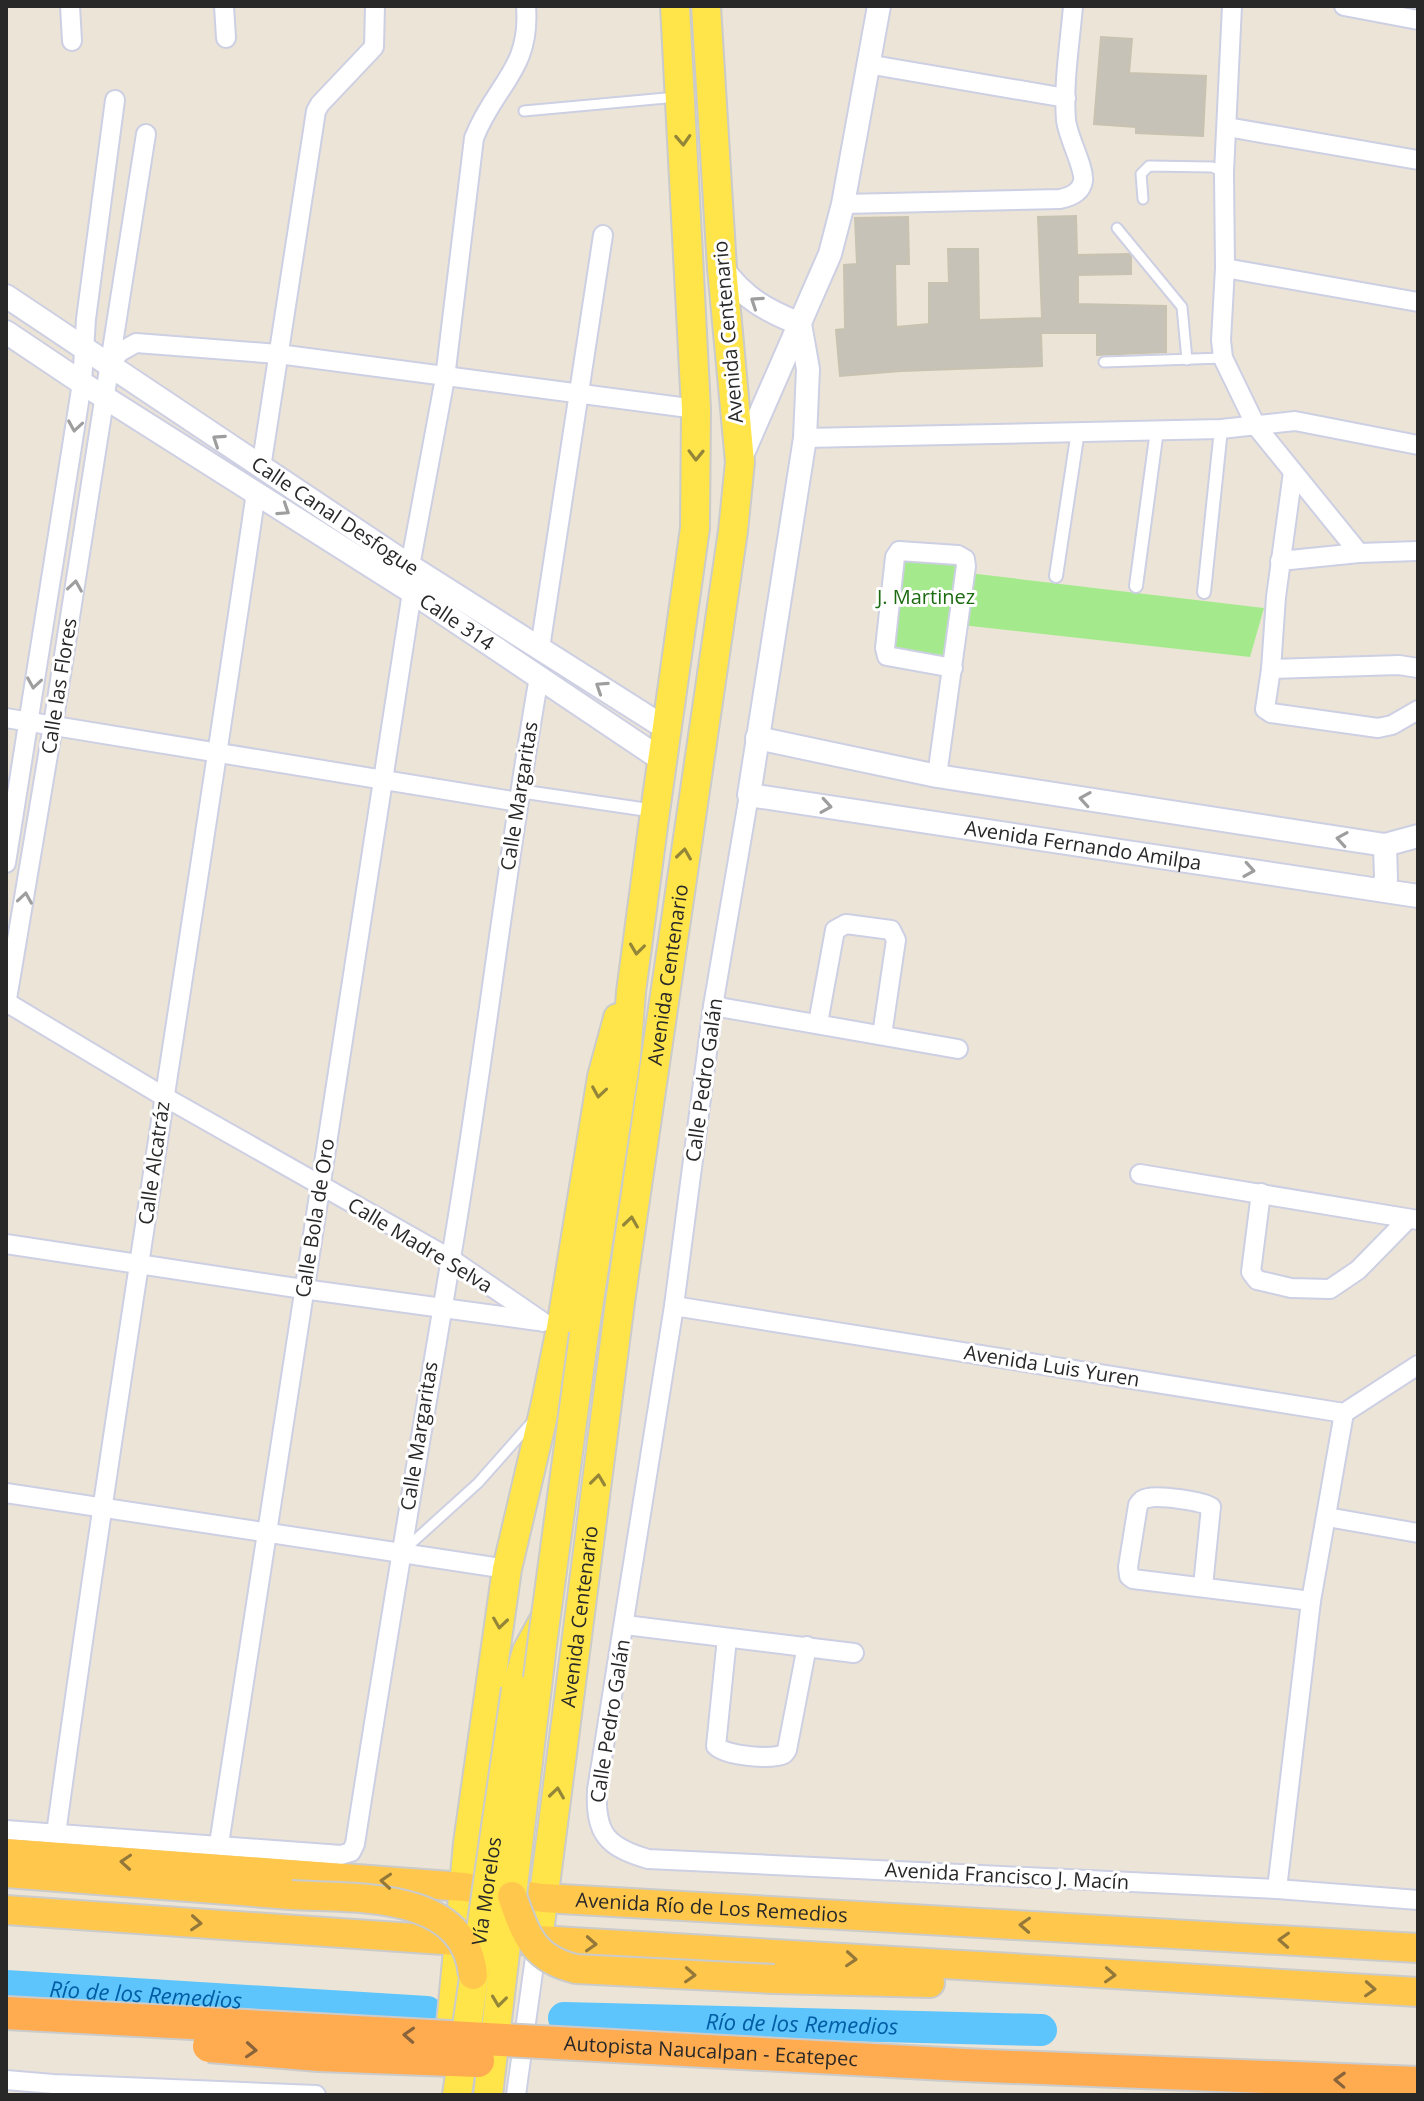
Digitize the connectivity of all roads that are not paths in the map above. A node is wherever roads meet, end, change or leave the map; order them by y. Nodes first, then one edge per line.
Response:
1 (70, 6) edge
2 (224, 6) edge
3 (375, 6) edge
4 (526, 6) edge
5 (675, 6) edge
6 (706, 6) edge
7 (879, 6) edge
8 (1073, 6) edge
9 (1232, 6) edge
10 (1344, 6) edge
11 (1418, 20) edge
12 (226, 38) dead end
13 (72, 41) dead end
14 (867, 64) junction
15 (681, 96) junction
16 (1066, 98) junction
17 (115, 100) dead end
18 (524, 111) dead end
19 (1227, 127) junction
20 (146, 134) dead end
21 (1418, 160) edge
22 (1224, 172) junction
23 (1143, 199) dead end
24 (843, 204) junction
25 (1117, 228) dead end
26 (603, 235) dead end
27 (722, 268) junction
28 (1225, 268) junction
29 (6, 296) edge
30 (1418, 302) edge
31 (800, 324) junction
32 (6, 332) edge
33 (83, 349) junction
34 (278, 354) junction
35 (1223, 358) junction
36 (1187, 360) junction
37 (1104, 362) dead end
38 (108, 366) junction
39 (445, 378) junction
40 (82, 383) junction
41 (580, 392) junction
42 (104, 396) junction
43 (765, 404) junction
44 (696, 409) junction
45 (806, 411) junction
46 (1256, 426) junction
47 (1221, 429) junction
48 (1157, 430) junction
49 (1078, 431) junction
50 (805, 438) junction
51 (1418, 445) edge
52 (740, 462) junction
53 (261, 468) junction
54 (1293, 472) junction
55 (256, 492) junction
56 (1418, 551) edge
57 (1359, 553) junction
58 (1280, 561) junction
59 (410, 566) junction
60 (1056, 576) dead end
61 (1136, 586) dead end
62 (412, 592) junction
63 (1204, 592) dead end
64 (540, 648) junction
65 (953, 668) junction
66 (1418, 668) edge
67 (1271, 669) junction
68 (539, 677) junction
69 (1418, 710) edge
70 (6, 718) edge
71 (28, 722) junction
72 (53, 725) junction
73 (667, 729) junction
74 (757, 738) junction
75 (219, 751) junction
76 (662, 760) junction
77 (937, 776) junction
78 (383, 779) junction
79 (749, 795) junction
80 (518, 796) junction
81 (655, 811) junction
82 (1418, 836) edge
83 (1385, 845) junction
84 (6, 863) edge
85 (1381, 890) junction
86 (1418, 896) edge
87 (7, 1003) edge
88 (713, 1006) junction
89 (818, 1023) junction
90 (882, 1035) junction
91 (958, 1049) dead end
92 (163, 1096) junction
93 (1140, 1174) dead end
94 (321, 1187) junction
95 (1261, 1193) junction
96 (1413, 1219) edge
97 (6, 1244) edge
98 (451, 1259) junction
99 (140, 1263) junction
100 (303, 1289) junction
101 (674, 1306) junction
102 (441, 1308) junction
103 (563, 1328) junction
104 (1418, 1365) edge
105 (545, 1407) junction
106 (1344, 1413) junction
107 (6, 1493) edge
108 (101, 1507) junction
109 (1327, 1517) junction
110 (266, 1533) junction
111 (1418, 1533) edge
112 (400, 1553) junction
113 (507, 1569) junction
114 (587, 1572) junction
115 (1203, 1586) junction
116 (1311, 1601) junction
117 (625, 1625) junction
118 (727, 1638) junction
119 (807, 1646) junction
120 (854, 1653) dead end
121 (6, 1830) edge
122 (56, 1834) junction
123 (603, 1835) joint
124 (468, 1843) junction
125 (219, 1844) junction
126 (550, 1852) junction
127 (6, 1853) edge
128 (6, 1873) edge
129 (464, 1887) junction
130 (1277, 1889) junction
131 (512, 1896) junction
132 (543, 1898) junction
133 (1418, 1900) edge
134 (6, 1910) edge
135 (538, 1940) junction
136 (457, 1941) junction
137 (1418, 1948) edge
138 (1051, 1972) junction
139 (473, 1975) junction
140 (1418, 1992) edge
141 (6, 2013) edge
142 (6, 2031) edge
143 (6, 2080) edge
144 (1418, 2083) edge
145 (53, 2090) edge
146 (155, 2092) edge
147 (272, 2094) edge
148 (316, 2095) edge
149 (445, 2095) edge
150 (457, 2095) edge
151 (488, 2095) edge
152 (516, 2095) edge
153 (1199, 2095) edge

1 - 13 street
2 - 12 street
3 - 34 street
4 - 39 street
5 - 15 main road, Avenida Centenario
6 - 27 main road, Avenida Centenario
7 - 14 street
8 - 16 street
9 - 19 street
10 - 11 street
14 - 16 street
14 - 24 street
15 - 18 lane
15 -> 44 main road, Avenida Centenario
16 - 24 street
17 - 33 street, Calle las Flores
19 - 21 street
19 - 22 street
20 - 38 street, Calle las Flores
22 - 23 lane
22 - 28 street
24 - 31 street
25 - 36 lane
26 - 41 street
31 -> 27 street
27 - 52 main road, Avenida Centenario
28 - 30 street
28 - 35 street
29 - 33 street, Calle Canal Desfogue
31 - 43 street
31 - 45 street, Calle Pedro Galán
32 - 40 street, Calle 314
33 - 38 street, Calle Canal Desfogue
33 - 40 street, Calle las Flores
34 - 38 street
34 - 39 street
34 - 53 street
35 - 36 lane
35 - 46 street
36 - 37 lane
38 - 42 street, Calle las Flores
53 -> 38 street, Calle Canal Desfogue
39 - 41 street
39 - 59 street
40 - 42 street, Calle 314
40 -> 71 street, Calle las Flores
41 - 44 street
41 - 64 street
42 - 55 street, Calle 314
72 -> 42 street, Calle las Flores
43 - 45 street
43 - 52 street
44 -> 73 main road, Avenida Centenario
45 - 50 street, Calle Pedro Galán
46 - 47 street
46 - 51 street
46 - 54 street
47 - 48 street
47 - 63 street
48 - 49 street
48 - 61 street
49 - 50 street
49 - 60 street
50 - 74 street, Calle Pedro Galán
114 -> 52 main road, Avenida Centenario
53 - 59 street, Calle Canal Desfogue
54 - 57 street
54 - 58 street
55 -> 62 street, Calle 314
55 - 75 street, Calle Alcatráz
56 - 57 street
57 - 58 street
58 - 67 street
59 - 64 street, Calle Canal Desfogue
62 - 68 street, Calle 314
62 - 78 street, Calle Bola de Oro
73 -> 64 street, Calle Canal Desfogue
65 - 65 street
65 - 77 street
66 - 67 street
67 - 69 street
68 - 76 street, Calle 314
68 - 80 street, Calle Margaritas
70 - 71 street
71 - 72 street
71 - 84 street, Calle las Flores
72 - 75 street
87 -> 72 street, Calle las Flores
73 - 76 main road, Avenida Centenario
74 - 77 street
74 - 79 street, Calle Pedro Galán
75 - 78 street
75 - 92 street, Calle Alcatráz
76 - 81 main road, Avenida Centenario
83 -> 77 street
78 - 80 street
78 - 94 street, Calle Bola de Oro
79 -> 85 street, Avenida Fernando Amilpa
79 - 88 street, Calle Pedro Galán
80 - 81 street
80 - 98 street, Calle Margaritas
81 -> 103 main road, Avenida Centenario
82 - 83 street
83 - 85 street
85 - 86 street, Avenida Fernando Amilpa
87 - 92 street, Calle Madre Selva
88 - 89 street
88 - 101 street, Calle Pedro Galán
89 - 90 street
89 - 90 street
90 - 91 street
92 - 94 street, Calle Madre Selva
92 - 99 street, Calle Alcatráz
93 - 95 street
94 - 98 street, Calle Madre Selva
94 - 100 street, Calle Bola de Oro
95 - 96 street
95 - 96 street
97 - 99 street
98 - 102 street, Calle Margaritas
98 - 103 street, Calle Madre Selva
99 - 100 street
99 - 108 street, Calle Alcatráz
100 - 102 street
100 - 110 street, Calle Bola de Oro
101 - 106 street, Avenida Luis Yuren
101 - 117 street, Calle Pedro Galán
102 - 103 street
102 - 112 street, Calle Margaritas
103 - 105 main road, Avenida Centenario
103 - 131 main road, Avenida Centenario, bridge
104 - 106 street
105 - 112 lane
105 - 113 main road, Avenida Centenario
106 - 109 street
107 - 108 street
108 - 110 street
108 - 122 street, Calle Alcatráz
109 - 111 street
109 - 116 street
110 - 112 street
110 - 125 street, Calle Bola de Oro
112 - 113 street
112 - 125 street, Calle Margaritas
113 -> 124 main road, Avenida Centenario
126 -> 114 main road, Avenida Centenario
114 - 139 main road, Vía Morelos, bridge
115 - 115 street
115 - 116 street
116 - 130 street
117 - 118 street
117 - 123 street, Calle Pedro Galán
118 - 119 street
118 - 119 street
119 - 120 street
121 - 122 street, Calle Margaritas
122 - 125 street, Calle Margaritas
123 - 130 street, Avenida Francisco J. Macín
124 - 126 main road
124 - 129 main road, Avenida Centenario
126 - 132 main road, Avenida Centenario
129 -> 127 highway, Avenida Río de Los Remedios
128 - 139 highway, bridge
129 - 132 highway, Avenida Río de Los Remedios
129 - 136 main road, Avenida Centenario
130 - 133 street, Avenida Francisco J. Macín
131 -> 138 highway, bridge
131 -> 151 main road, Vía Morelos, bridge
132 - 135 main road, Avenida Centenario
137 -> 132 highway, Avenida Río de Los Remedios
134 -> 136 highway, Avenida Río de Los Remedios
135 - 136 highway, Avenida Río de Los Remedios
135 -> 138 highway, Avenida Río de Los Remedios
135 - 152 street
136 - 149 main road
138 -> 140 highway, Avenida Río de Los Remedios
139 - 150 main road, Vía Morelos, bridge
144 -> 141 highway, Autopista Naucalpan - Ecatepec, bridge
142 -> 153 highway, Autopista Naucalpan - Ecatepec, bridge
143 - 145 street
145 - 146 street
146 - 147 street
147 - 148 street

